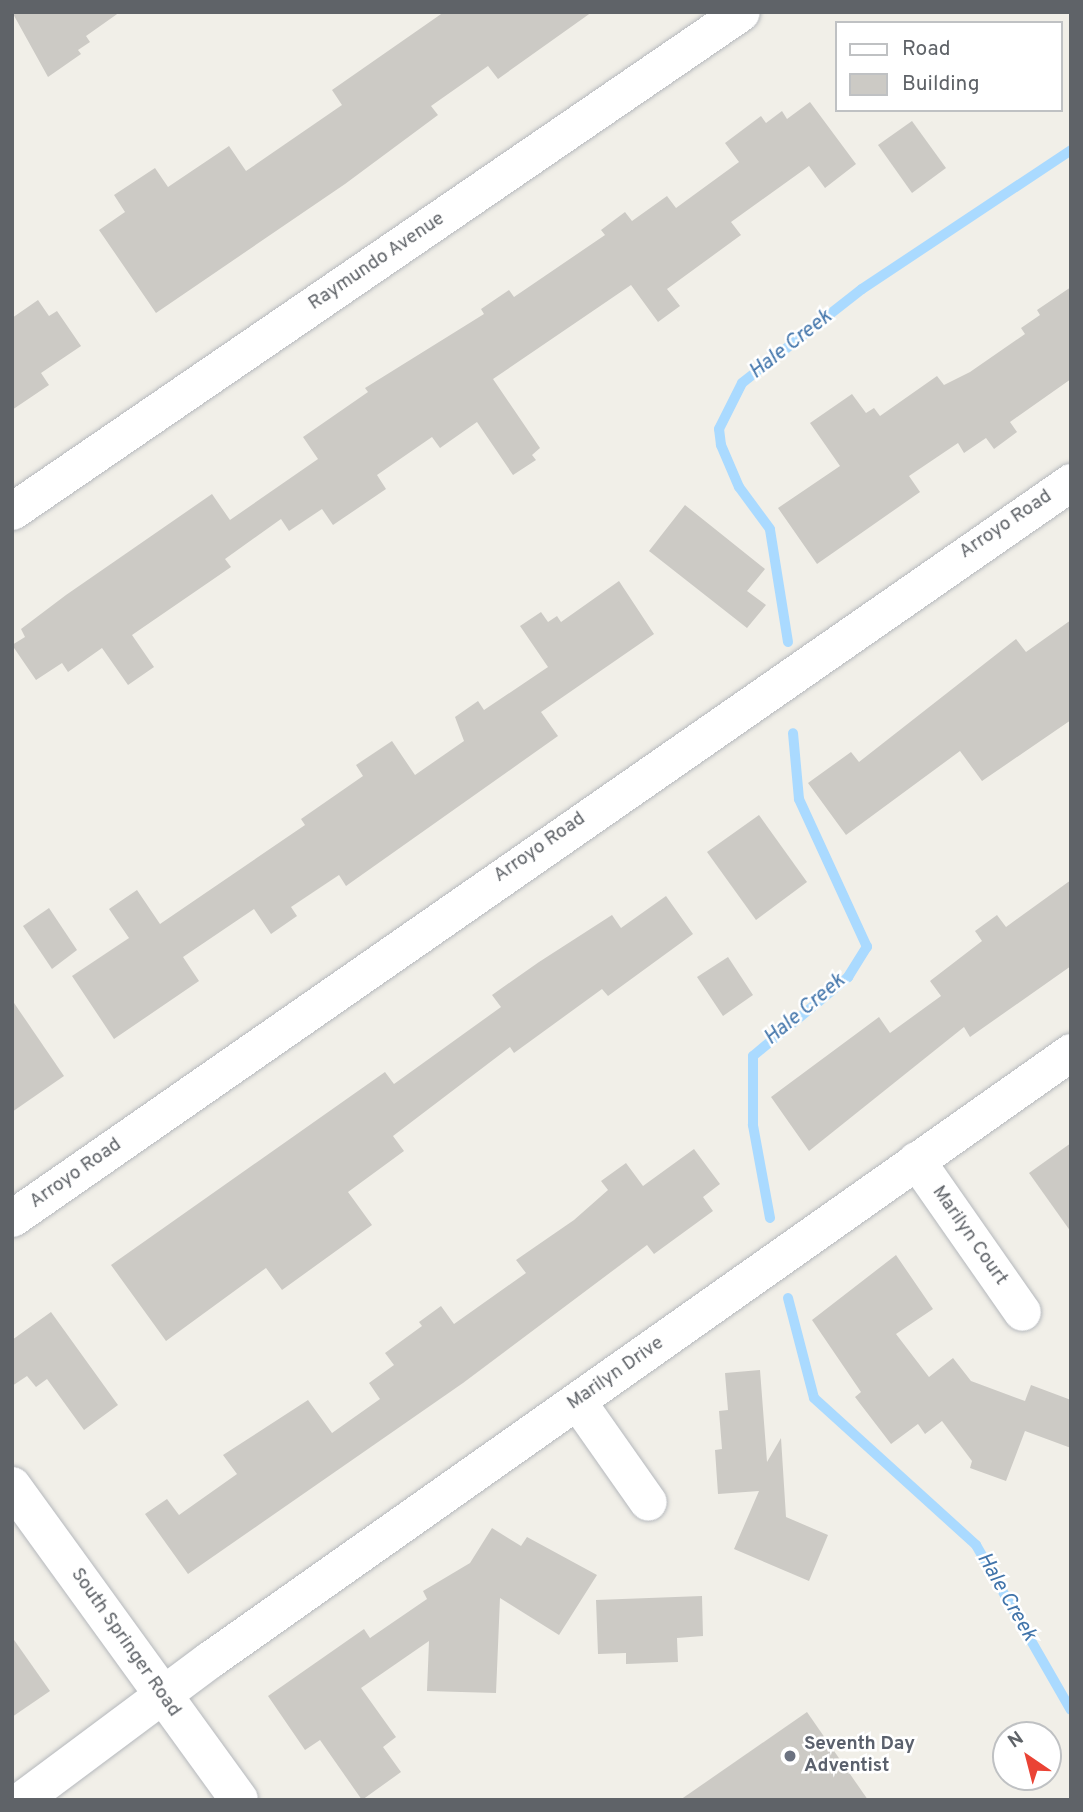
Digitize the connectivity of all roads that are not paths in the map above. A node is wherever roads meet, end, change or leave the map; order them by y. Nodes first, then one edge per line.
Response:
1 (741, 12) edge
2 (1071, 482) edge
3 (12, 511) edge
4 (1071, 1052) edge
5 (916, 1160) junction
6 (12, 1218) edge
7 (1022, 1312) dead end
8 (577, 1401) junction
9 (12, 1486) edge
10 (648, 1502) dead end
11 (162, 1696) junction
12 (21, 1800) edge
13 (239, 1800) edge

1 - 3 street, Raymundo Avenue
2 - 6 street, Arroyo Road
4 - 5 street, Marilyn Drive
5 - 7 street, Marilyn Court
5 - 8 street, Marilyn Drive
8 - 10 street
8 - 11 street, Marilyn Drive
9 - 11 street, South Springer Road
11 - 12 street, Marilyn Drive
11 - 13 street, South Springer Road

